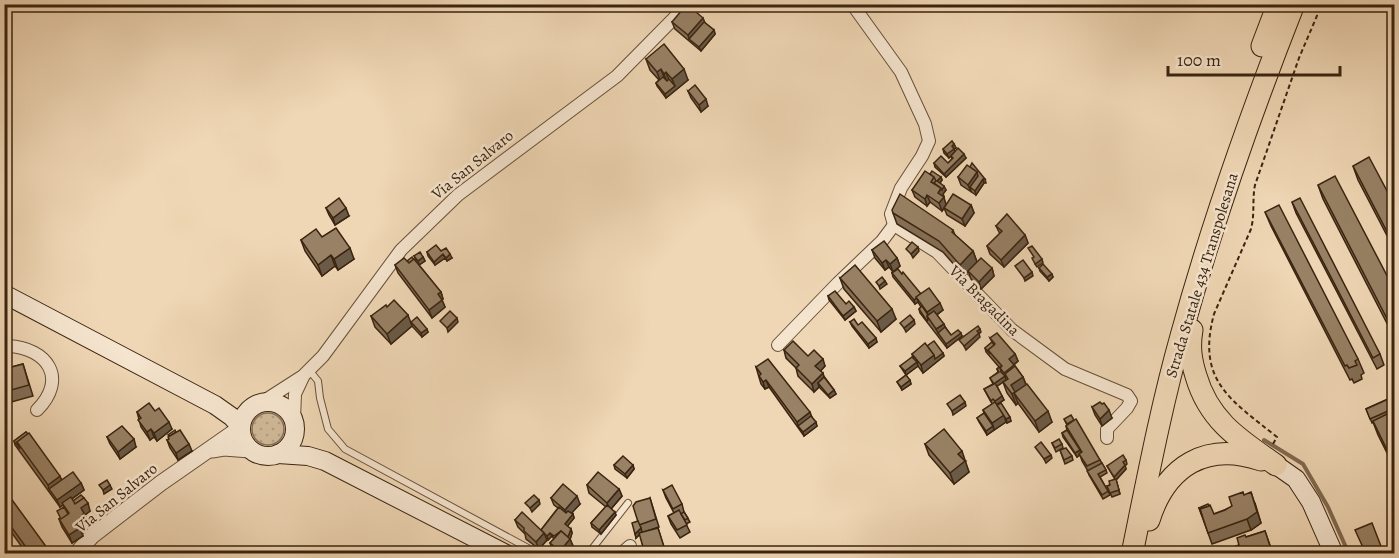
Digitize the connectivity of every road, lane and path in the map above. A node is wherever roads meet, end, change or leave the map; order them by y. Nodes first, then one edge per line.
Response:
1 (688, 4) edge
2 (852, 4) edge
3 (1278, 4) edge
4 (1294, 4) edge
5 (1322, 4) edge
6 (1234, 164) junction
7 (894, 225) junction
8 (4, 294) edge
9 (778, 345) dead end
10 (6, 348) edge
11 (306, 373) junction
12 (260, 403) junction
13 (215, 405) junction
14 (37, 410) dead end
15 (294, 423) junction
16 (240, 427) junction
17 (1277, 437) dead end
18 (1107, 438) dead end
19 (250, 450) junction
20 (209, 451) junction
21 (278, 454) junction
22 (325, 461) junction
23 (1276, 465) junction
24 (628, 503) dead end
25 (76, 554) edge
26 (506, 554) edge
27 (539, 554) edge
28 (588, 554) edge
29 (1118, 554) edge
30 (1132, 554) edge
31 (1142, 554) edge
32 (1334, 554) edge

1 - 11 street, Via San Salvaro
2 - 7 street
3 - 29 highway, Strada Statale 434 Transpolesana
4 - 6 highway, Strada Statale 434 Transpolesana
5 - 17 path
6 - 23 highway
6 - 30 highway, Strada Statale 434 Transpolesana
7 - 9 street
7 - 18 street, Via Bragadina
8 - 13 main road
10 - 14 street
11 - 12 street, Via San Salvaro
11 - 15 street, Via San Salvaro
11 - 27 lane
12 - 13 main road
12 - 15 main road
12 - 16 main road
13 - 16 main road
15 - 21 main road
15 - 22 main road
16 - 19 main road
16 - 20 street, Via San Salvaro
19 - 20 street, Via San Salvaro
19 - 21 main road
20 - 25 street, Via San Salvaro
21 - 22 main road
22 - 26 main road
23 - 31 highway
23 - 32 main road
24 - 28 lane

